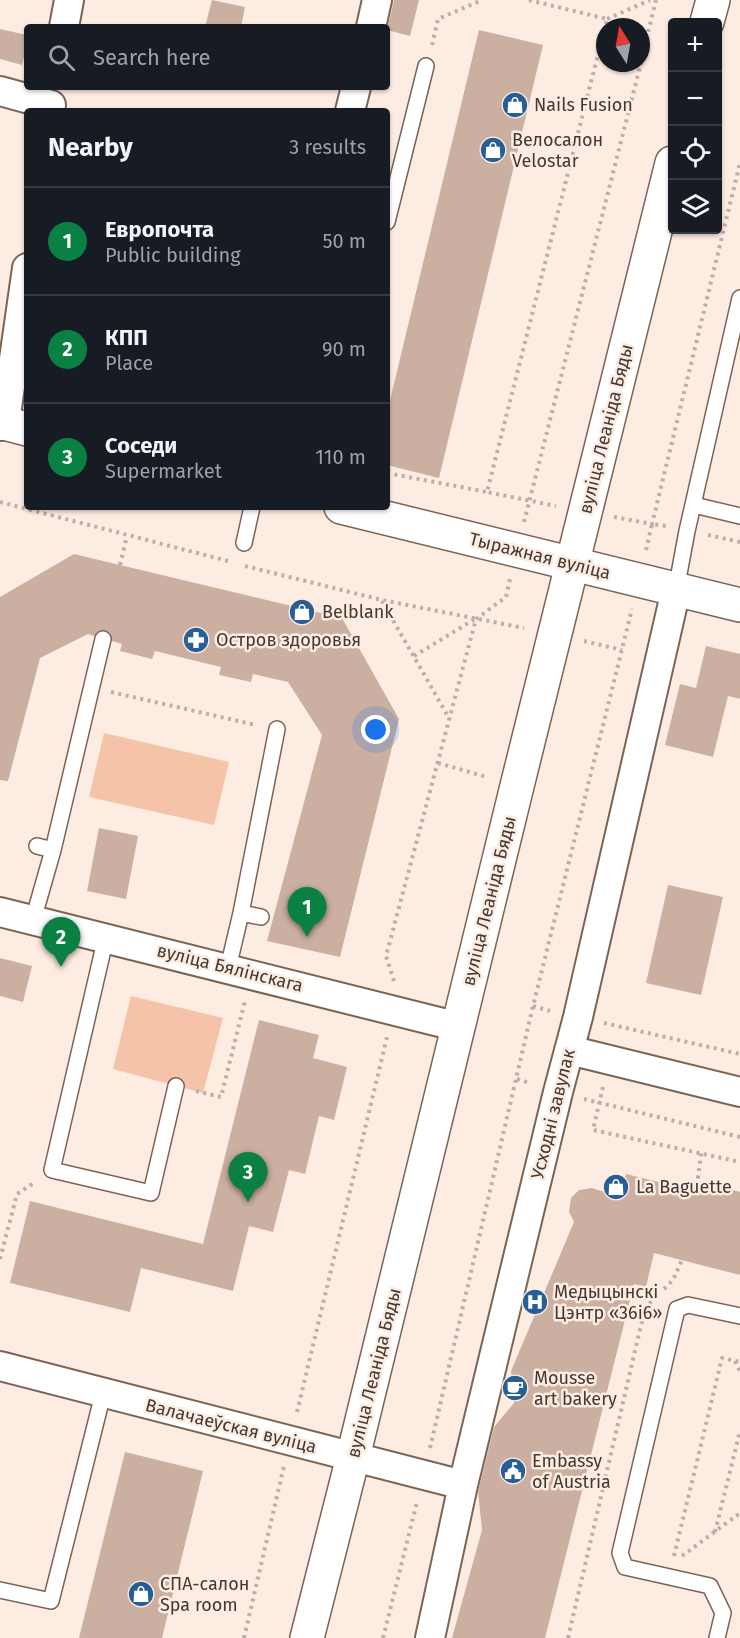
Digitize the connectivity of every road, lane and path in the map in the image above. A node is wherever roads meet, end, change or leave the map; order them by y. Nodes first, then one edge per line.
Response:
1 (69, 0) edge
2 (378, 0) edge
3 (482, 0) edge
4 (650, 0) edge
5 (657, 0) edge
6 (713, 0) edge
7 (609, 18) edge
8 (709, 18) edge
9 (65, 24) edge
10 (372, 24) edge
11 (650, 27) edge
12 (426, 66) joint
13 (638, 72) edge
14 (355, 90) edge
15 (0, 91) edge
16 (52, 101) edge
17 (351, 108) edge
18 (668, 179) edge
19 (390, 210) edge
20 (24, 289) edge
21 (740, 298) edge
22 (7, 425) edge
23 (390, 474) edge
24 (487, 492) dead end
25 (0, 502) edge
26 (694, 505) junction
27 (24, 508) edge
28 (30, 510) edge
29 (251, 510) edge
30 (355, 510) edge
31 (740, 516) edge
32 (652, 524) dead end
33 (128, 536) junction
34 (244, 543) dead end
35 (517, 550) junction
36 (573, 563) junction
37 (120, 565) dead end
38 (639, 580) junction
39 (676, 590) junction
40 (382, 600) junction
41 (740, 604) edge
42 (476, 619) junction
43 (555, 635) junction
44 (103, 639) dead end
45 (622, 650) junction
46 (414, 656) junction
47 (92, 687) junction
48 (449, 718) junction
49 (277, 729) joint
50 (438, 763) junction
51 (468, 772) dead end
52 (37, 846) dead end
53 (52, 850) junction
54 (0, 912) edge
55 (241, 913) junction
56 (261, 917) dead end
57 (33, 920) junction
58 (106, 937) junction
59 (228, 968) junction
60 (245, 1000) dead end
61 (533, 1006) junction
62 (393, 1010) junction
63 (578, 1017) junction
64 (459, 1027) junction
65 (568, 1050) junction
66 (740, 1054) edge
67 (517, 1079) junction
68 (176, 1086) joint
69 (558, 1092) junction
70 (740, 1092) edge
71 (600, 1103) junction
72 (740, 1137) edge
73 (701, 1153) junction
74 (740, 1162) edge
75 (697, 1186) dead end
76 (17, 1194) dead end
77 (0, 1259) edge
78 (682, 1260) dead end
79 (740, 1316) edge
80 (737, 1361) edge
81 (0, 1366) edge
82 (740, 1371) edge
83 (103, 1394) junction
84 (740, 1431) edge
85 (290, 1441) junction
86 (353, 1457) junction
87 (424, 1475) junction
88 (463, 1485) junction
89 (740, 1513) edge
90 (715, 1532) junction
91 (0, 1590) edge
92 (244, 1638) edge
93 (307, 1638) edge
94 (383, 1638) edge
95 (430, 1638) edge
96 (568, 1638) edge
97 (717, 1638) edge

1 - 9 street
2 - 10 street
3 - 12 path
4 - 7 path
5 - 11 path
6 - 8 main road
12 - 19 lane
13 - 35 path
14 - 17 street
15 - 16 street
18 - 36 main road, вуліца Леаніда Бяды
20 - 22 street
21 - 26 lane
23 - 24 path
25 - 27 path
26 - 31 lane
26 - 39 lane
28 - 33 path
29 - 34 lane
30 - 35 main road, Тыражная вуліца
32 - 38 path
33 - 37 path
33 - 40 path
35 - 36 main road, Тыражная вуліца
35 - 42 path
36 - 38 main road, Тыражная вуліца
36 - 43 main road, вуліца Леаніда Бяды
38 - 39 main road, Тыражная вуліца
38 - 45 path
39 - 41 main road, Тыражная вуліца
39 - 63 street, Усходні завулак
40 - 42 path
40 - 46 path
42 - 43 path
42 - 46 path
42 - 48 path
43 - 45 path
43 - 64 main road, вуліца Леаніда Бяды
44 - 47 lane
45 - 61 path
46 - 48 path
47 - 49 path
47 - 53 lane
48 - 50 path
49 - 55 lane
50 - 51 path
50 - 62 path
52 - 53 lane
53 - 57 lane
54 - 57 street, вуліца Бялінскага
55 - 56 lane
55 - 59 lane
57 - 58 street, вуліца Бялінскага
58 - 59 street, вуліца Бялінскага
58 - 68 lane
59 - 62 street, вуліца Бялінскага
60 - 68 path
61 - 63 path
61 - 67 path
62 - 64 street, вуліца Бялінскага
62 - 85 path
63 - 65 street, Усходні завулак
63 - 66 path
64 - 86 main road, вуліца Леаніда Бяды
65 - 69 street, Усходні завулак
65 - 70 street
67 - 69 path
67 - 87 path
69 - 71 path
69 - 88 street, Усходні завулак
71 - 72 path
71 - 73 path
73 - 74 path
73 - 75 path
76 - 77 path
78 - 96 path
79 - 97 lane
80 - 82 path
80 - 90 path
81 - 83 street, Валачаеўская вуліца
83 - 85 street, Валачаеўская вуліца
83 - 91 lane
84 - 90 path
85 - 86 street, Валачаеўская вуліца
85 - 92 path
86 - 87 street, Валачаеўская вуліца
86 - 93 main road, вуліца Леаніда Бяды
87 - 88 street, Валачаеўская вуліца
87 - 94 path
88 - 95 street, Усходні завулак
89 - 90 path

